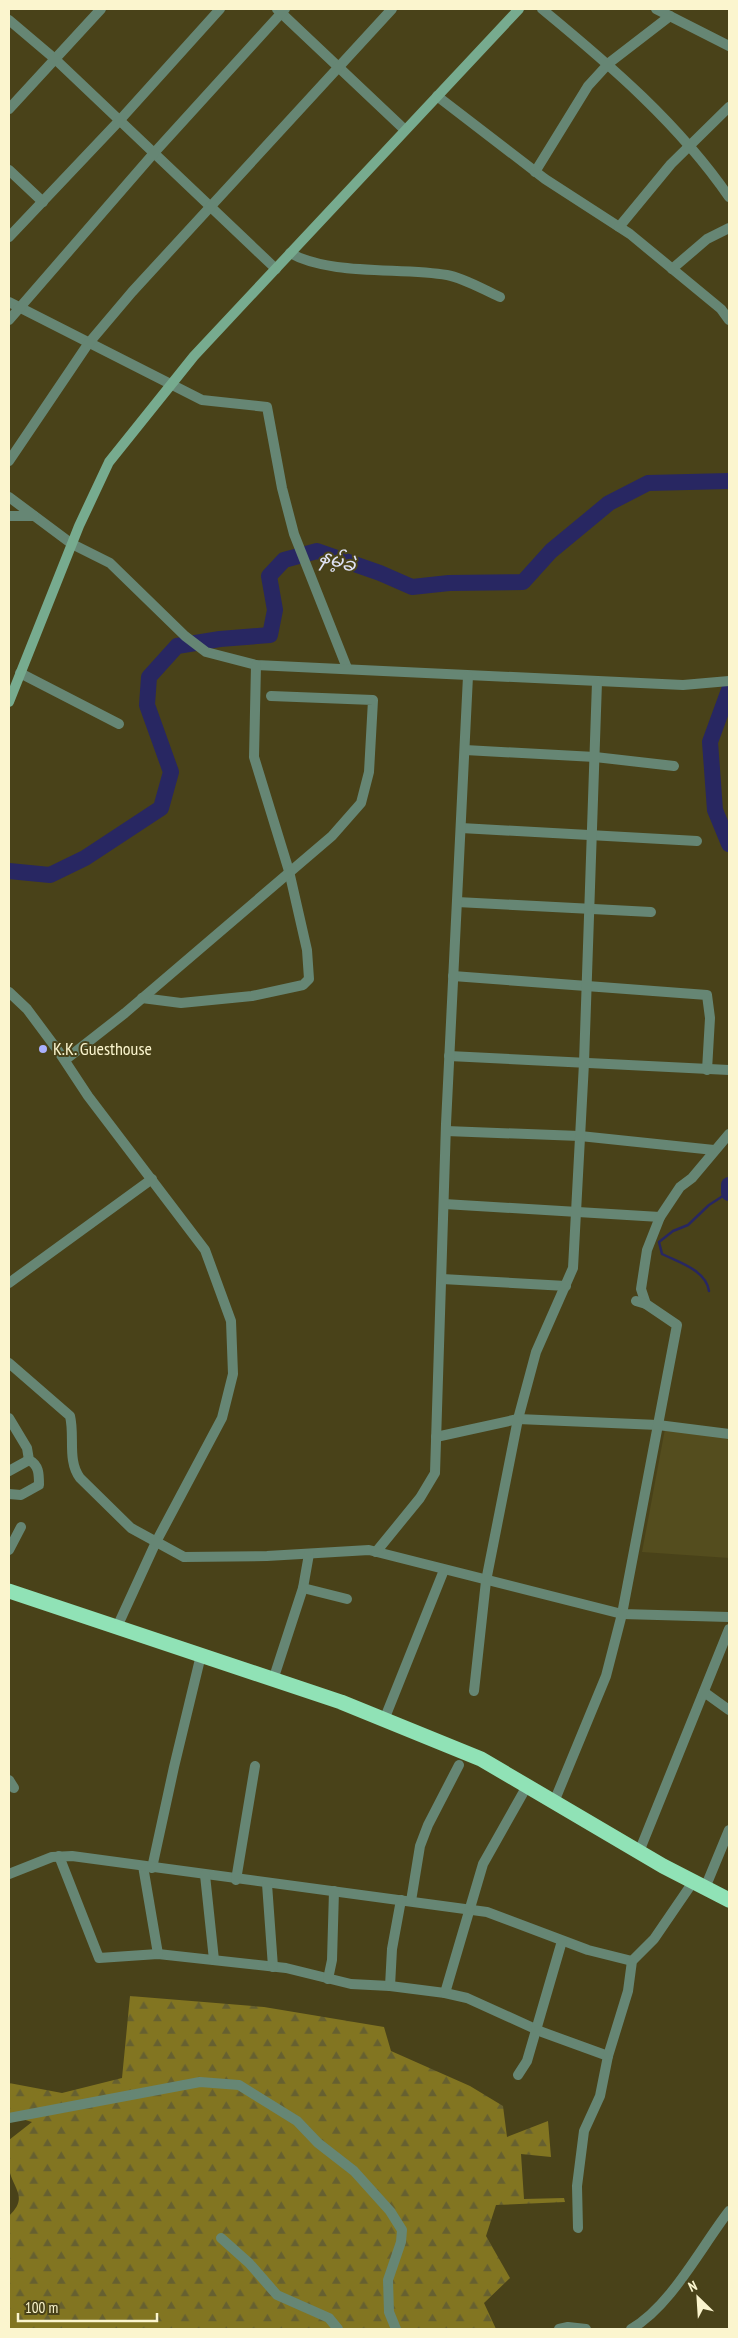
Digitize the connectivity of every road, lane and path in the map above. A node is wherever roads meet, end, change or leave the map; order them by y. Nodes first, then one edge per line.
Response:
1 (102, 9) edge
2 (220, 9) edge
3 (392, 9) edge
4 (520, 9) edge
5 (542, 9) edge
6 (656, 9) edge
7 (281, 10) edge
8 (670, 16) junction
9 (9, 20) edge
10 (729, 46) edge
11 (55, 59) junction
12 (609, 63) junction
13 (338, 67) junction
14 (437, 96) junction
15 (729, 107) edge
16 (9, 109) edge
17 (119, 121) junction
18 (405, 130) junction
19 (689, 147) junction
20 (154, 153) junction
21 (9, 170) edge
22 (535, 172) junction
23 (729, 197) edge
24 (43, 202) junction
25 (210, 206) junction
26 (619, 228) junction
27 (729, 228) edge
28 (9, 237) edge
29 (290, 253) junction
30 (276, 269) junction
31 (672, 269) junction
32 (500, 297) dead end
33 (13, 305) edge
34 (725, 307) edge
35 (9, 320) edge
36 (729, 320) edge
37 (88, 344) junction
38 (170, 386) junction
39 (9, 461) edge
40 (9, 497) edge
41 (9, 516) edge
42 (34, 516) junction
43 (72, 544) junction
44 (256, 665) junction
45 (347, 668) junction
46 (20, 673) junction
47 (468, 676) junction
48 (729, 681) edge
49 (597, 682) junction
50 (271, 696) dead end
51 (9, 702) edge
52 (119, 724) dead end
53 (465, 750) junction
54 (595, 758) junction
55 (674, 766) dead end
56 (461, 828) junction
57 (592, 836) junction
58 (697, 841) dead end
59 (289, 871) junction
60 (457, 902) junction
61 (589, 910) junction
62 (651, 912) dead end
63 (453, 976) junction
64 (587, 987) junction
65 (9, 992) edge
66 (142, 998) junction
67 (449, 1056) junction
68 (64, 1060) junction
69 (584, 1063) junction
70 (707, 1070) junction
71 (729, 1070) edge
72 (446, 1131) junction
73 (729, 1134) edge
74 (580, 1136) junction
75 (714, 1150) junction
76 (152, 1180) junction
77 (444, 1204) junction
78 (576, 1213) junction
79 (660, 1217) junction
80 (442, 1279) junction
81 (9, 1283) edge
82 (566, 1286) junction
83 (9, 1362) edge
84 (9, 1418) edge
85 (518, 1418) junction
86 (658, 1425) junction
87 (729, 1434) edge
88 (436, 1437) junction
89 (29, 1460) junction
90 (9, 1471) edge
91 (9, 1494) edge
92 (22, 1527) dead end
93 (156, 1542) junction
94 (9, 1550) edge
95 (376, 1552) junction
96 (309, 1554) junction
97 (444, 1570) junction
98 (486, 1580) junction
99 (303, 1588) junction
100 (9, 1591) edge
101 (347, 1599) dead end
102 (622, 1614) junction
103 (729, 1618) edge
104 (117, 1627) junction
105 (729, 1629) edge
106 (201, 1655) junction
107 (273, 1680) junction
108 (474, 1691) dead end
109 (704, 1692) junction
110 (729, 1710) edge
111 (384, 1720) junction
112 (459, 1765) dead end
113 (255, 1766) dead end
114 (527, 1786) junction
115 (554, 1802) junction
116 (729, 1830) edge
117 (639, 1852) junction
118 (59, 1856) junction
119 (148, 1867) junction
120 (9, 1874) edge
121 (205, 1876) junction
122 (236, 1880) junction
123 (267, 1884) junction
124 (699, 1885) junction
125 (334, 1890) junction
126 (729, 1900) edge
127 (406, 1901) junction
128 (468, 1910) junction
129 (562, 1941) junction
130 (158, 1954) junction
131 (214, 1960) junction
132 (632, 1961) junction
133 (273, 1967) junction
134 (328, 1979) junction
135 (390, 1986) junction
136 (445, 1993) junction
137 (535, 2028) junction
138 (608, 2056) junction
139 (518, 2076) dead end
140 (9, 2118) edge
141 (729, 2211) edge
142 (578, 2228) dead end
143 (221, 2238) dead end
144 (338, 2329) edge
145 (396, 2329) edge
146 (559, 2329) edge
147 (586, 2329) edge
148 (631, 2329) edge

1 - 11 street
2 - 17 street
3 - 13 street
4 - 14 main road
5 - 12 street
6 - 8 street
7 - 13 street
7 - 20 street
8 - 10 street
8 - 12 street
9 - 11 street
11 - 16 street
11 - 17 street
12 - 19 street
12 - 22 street
13 - 18 street
13 - 25 street
14 - 18 main road
14 - 22 street
15 - 19 street
17 - 20 street
17 - 24 street
18 - 29 main road
19 - 23 street
19 - 26 street
20 - 25 street
20 - 33 street
21 - 24 street
22 - 26 street
24 - 28 street
25 - 30 street
25 - 37 street
26 - 31 street
27 - 31 street
29 - 30 main road
29 - 32 street
30 - 38 main road
31 - 34 street
33 - 35 street
33 - 37 street
34 - 36 street
37 - 38 street
37 - 39 street
38 - 43 main road
38 - 45 street
40 - 42 street
41 - 42 street
42 - 43 street
43 - 44 street
43 - 46 main road
44 - 45 street
44 - 59 street
45 - 47 street
46 - 51 main road
46 - 52 street
47 - 49 street
47 - 53 street
48 - 49 street
49 - 54 street
50 - 59 street
53 - 54 street
53 - 56 street
54 - 55 street
54 - 57 street
56 - 57 street
56 - 60 street
57 - 58 street
57 - 61 street
59 - 66 street
59 - 66 street
60 - 61 street
60 - 63 street
61 - 62 street
61 - 64 street
63 - 64 street
63 - 67 street
64 - 69 street
64 - 70 street
65 - 68 street
66 - 68 street
67 - 69 street
67 - 72 street
68 - 76 street
69 - 70 street
69 - 74 street
70 - 71 street
72 - 74 street
72 - 77 street
73 - 75 street
74 - 75 street
74 - 78 street
75 - 79 street
76 - 81 street
76 - 93 street
77 - 78 street
77 - 80 street
78 - 79 street
78 - 82 street
79 - 86 street
80 - 82 street
80 - 88 street
82 - 85 street
83 - 93 street
84 - 89 street
85 - 86 street
85 - 88 street
85 - 98 street
86 - 87 street
86 - 102 street
88 - 95 street
89 - 90 street
89 - 91 street
92 - 94 street
93 - 96 street
93 - 104 street
95 - 96 street
95 - 97 street
96 - 99 street
97 - 98 street
97 - 111 street
98 - 102 street
98 - 108 street
99 - 101 street
99 - 107 street
100 - 104 highway
102 - 103 street
102 - 115 street
104 - 106 highway
105 - 109 street
106 - 107 highway
106 - 119 street
107 - 111 highway
109 - 110 street
109 - 117 street
111 - 114 highway
112 - 127 street
113 - 122 street
114 - 115 highway
114 - 128 street
115 - 117 highway
116 - 124 street
117 - 124 highway
118 - 119 street
118 - 120 street
118 - 130 street
119 - 121 street
119 - 130 street
121 - 122 street
121 - 131 street
122 - 123 street
123 - 125 street
123 - 133 street
124 - 126 highway
124 - 132 street
125 - 127 street
125 - 134 street
127 - 128 street
127 - 135 street
128 - 129 street
128 - 136 street
129 - 132 street
129 - 137 street
130 - 131 street
131 - 133 street
132 - 138 street
133 - 134 street
134 - 135 street
135 - 136 street
136 - 137 street
137 - 138 street
137 - 139 street
138 - 142 street
140 - 145 street
141 - 148 street
143 - 144 street
146 - 147 street

